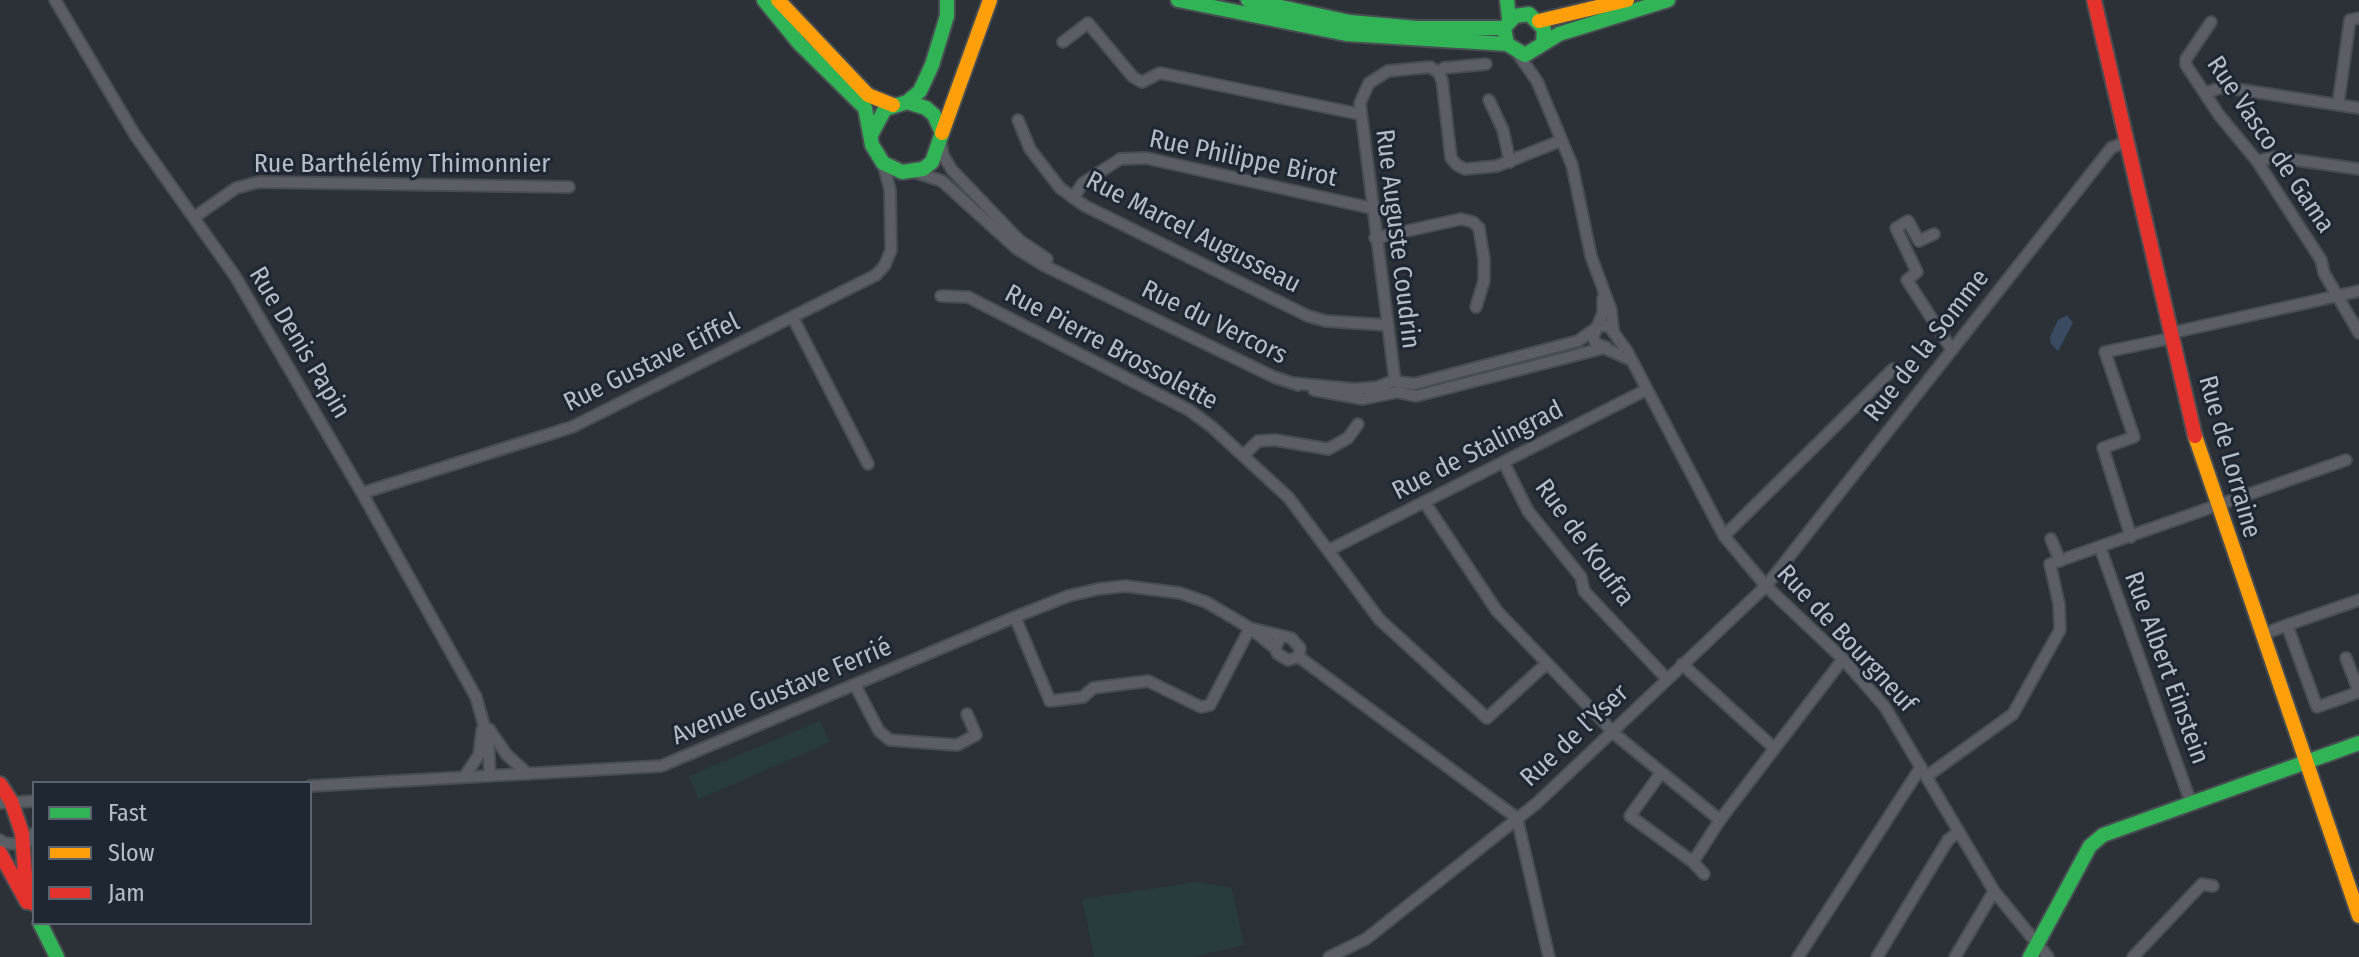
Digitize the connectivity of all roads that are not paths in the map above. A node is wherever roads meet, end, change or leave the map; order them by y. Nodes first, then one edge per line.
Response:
1 (55, 0) edge
2 (764, 0) edge
3 (778, 0) edge
4 (947, 0) edge
5 (990, 0) edge
6 (1178, 0) edge
7 (1248, 0) edge
8 (1509, 0) edge
9 (1627, 0) edge
10 (1668, 0) edge
11 (2094, 0) edge
12 (2359, 18) edge
13 (1512, 20) junction
14 (1539, 21) junction
15 (2211, 22) dead end
16 (1063, 42) dead end
17 (1540, 46) junction
18 (1512, 49) junction
19 (1486, 64) dead end
20 (1438, 72) junction
21 (1537, 81) junction
22 (2205, 93) junction
23 (1489, 100) dead end
24 (900, 103) junction
25 (2338, 105) junction
26 (2359, 108) edge
27 (1359, 114) junction
28 (1018, 120) dead end
29 (871, 135) junction
30 (942, 138) junction
31 (1560, 141) junction
32 (2127, 141) junction
33 (2257, 161) junction
34 (1510, 162) junction
35 (883, 163) junction
36 (2359, 169) edge
37 (910, 172) junction
38 (569, 187) dead end
39 (1073, 198) junction
40 (891, 201) junction
41 (1371, 208) junction
42 (196, 216) junction
43 (1934, 234) dead end
44 (1375, 238) junction
45 (2359, 291) edge
46 (1603, 295) junction
47 (2339, 295) junction
48 (941, 296) dead end
49 (1117, 301) junction
50 (1476, 307) dead end
51 (793, 318) junction
52 (1386, 325) junction
53 (1595, 329) junction
54 (1614, 332) junction
55 (2359, 333) edge
56 (2171, 336) junction
57 (1604, 348) junction
58 (1952, 350) junction
59 (1631, 361) junction
60 (1893, 369) dead end
61 (1393, 383) junction
62 (1646, 390) junction
63 (1358, 424) dead end
64 (1244, 455) junction
65 (2346, 460) dead end
66 (1504, 463) junction
67 (868, 464) dead end
68 (362, 493) junction
69 (1425, 503) junction
70 (2216, 506) junction
71 (1724, 536) junction
72 (2131, 537) junction
73 (2051, 539) dead end
74 (2100, 547) junction
75 (1329, 550) junction
76 (2055, 562) junction
77 (1766, 586) junction
78 (2359, 600) edge
79 (1015, 617) junction
80 (2287, 625) junction
81 (1250, 628) junction
82 (2261, 635) junction
83 (1277, 643) junction
84 (1299, 657) junction
85 (2346, 658) dead end
86 (1843, 659) junction
87 (1546, 664) junction
88 (1682, 664) junction
89 (1667, 679) junction
90 (855, 685) junction
91 (967, 714) dead end
92 (484, 721) junction
93 (1613, 731) junction
94 (2359, 743) edge
95 (1774, 748) junction
96 (2306, 761) junction
97 (1924, 771) junction
98 (1661, 773) junction
99 (528, 774) junction
100 (490, 776) junction
101 (464, 777) junction
102 (0, 784) edge
103 (312, 786) edge
104 (32, 801) edge
105 (6, 802) edge
106 (2191, 803) junction
107 (1517, 818) junction
108 (1720, 820) junction
109 (1957, 833) junction
110 (29, 839) edge
111 (0, 840) edge
112 (0, 853) edge
113 (1693, 862) junction
114 (1704, 874) dead end
115 (2213, 886) dead end
116 (1994, 891) junction
117 (32, 898) edge
118 (32, 909) edge
119 (2359, 916) edge
120 (41, 925) edge
121 (2033, 950) edge
122 (57, 957) edge
123 (1329, 957) edge
124 (1549, 957) edge
125 (1798, 957) edge
126 (1877, 957) edge
127 (1955, 957) edge
128 (2048, 957) edge
129 (2133, 957) edge

1 - 42 street, Rue Denis Papin
2 - 29 main road
3 - 24 main road
4 - 24 main road
5 - 30 main road
6 - 18 main road
7 - 13 main road
8 - 13 main road
9 - 14 main road
10 - 17 main road
11 - 32 main road, Rue de Lorraine
12 - 25 street
13 - 14 main road
13 - 18 main road
14 - 17 main road
15 - 22 street, Rue Vasco de Gama
16 - 27 street
17 - 18 main road
17 - 21 street, Rue de Bourgneuf
18 - 21 street, Rue de Bourgneuf
19 - 20 street
20 - 27 street
20 - 34 street
21 - 31 street, Rue de Bourgneuf
22 - 25 street
22 - 33 street, Rue Vasco de Gama
23 - 34 street
24 - 29 main road
24 - 30 main road
25 - 26 street
27 - 41 street, Rue Auguste Coudrin
28 - 39 street, Rue Marcel Augusseau
29 - 35 main road
30 - 37 main road
30 - 49 street, Rue du Vercors
31 - 34 street
31 - 46 street, Rue de Bourgneuf
32 - 56 main road, Rue de Lorraine
32 - 58 street, Rue de la Somme
33 - 36 street
33 - 47 street, Rue Vasco de Gama
35 - 37 main road
35 - 40 street, Rue Gustave Eiffel
37 - 40 street, Rue Gustave Eiffel
37 - 49 street, Rue du Vercors
38 - 42 street, Rue Barthélémy Thimonnier
39 - 41 street, Rue Philippe Birot
39 - 52 street, Rue Marcel Augusseau
40 - 51 street, Rue Gustave Eiffel
41 - 44 street, Rue Auguste Coudrin
42 - 68 street, Rue Denis Papin
43 - 58 street
44 - 50 street
44 - 52 street, Rue Auguste Coudrin
45 - 47 street
46 - 53 street, Rue de Bourgneuf
46 - 54 street, Rue de Bourgneuf
47 - 55 street, Rue Vasco de Gama
47 - 56 street
48 - 64 street, Rue Pierre Brossolette
49 - 61 street, Rue du Vercors
51 - 67 street
51 - 68 street, Rue Gustave Eiffel
52 - 61 street, Rue Auguste Coudrin
53 - 54 street
53 - 57 street
53 - 61 street, Rue du Vercors
54 - 57 street
54 - 59 street, Rue de Bourgneuf
56 - 70 main road, Rue de Lorraine
56 - 72 street
57 - 59 street
57 - 61 street, Rue du Vercors
58 - 77 street, Rue de la Somme
59 - 62 street, Rue de Bourgneuf
60 - 71 street
62 - 66 street, Rue de Stalingrad
62 - 71 street, Rue de Bourgneuf
63 - 64 street
64 - 75 street, Rue Pierre Brossolette
65 - 70 street
66 - 69 street, Rue de Stalingrad
66 - 89 street, Rue de Koufra
68 - 92 street, Rue Denis Papin
69 - 75 street, Rue de Stalingrad
69 - 87 street
70 - 72 street
70 - 82 main road, Rue de Lorraine
71 - 77 street, Rue de Bourgneuf
72 - 74 street
73 - 76 street
74 - 76 street
74 - 106 street, Rue Albert Einstein
75 - 87 street, Rue Pierre Brossolette
76 - 97 street
77 - 86 street, Rue de Bourgneuf
77 - 88 street, Rue de l’Yser
78 - 80 street
79 - 81 street, Avenue Gustave Ferrié
79 - 81 street
79 - 90 street, Avenue Gustave Ferrié
80 - 82 street
80 - 85 street
81 - 83 street, Avenue Gustave Ferrié
82 - 96 main road, Rue de Lorraine
83 - 84 street, Avenue Gustave Ferrié
83 - 84 street
84 - 107 street
86 - 95 street
86 - 97 street, Rue de Bourgneuf
87 - 93 street
88 - 89 street, Rue de l’Yser
88 - 95 street
89 - 93 street, Rue de l’Yser
90 - 91 street
90 - 99 street, Avenue Gustave Ferrié
92 - 99 street, Rue Denis Papin
92 - 100 street, Rue Denis Papin
92 - 101 street
93 - 98 street
93 - 107 street, Rue de l’Yser
94 - 96 main road
95 - 108 street
96 - 106 main road
96 - 119 main road, Rue de Lorraine
97 - 109 street, Rue de Bourgneuf
97 - 125 street
98 - 108 street
98 - 113 street
99 - 100 street, Avenue Gustave Ferrié
100 - 101 street, Avenue Gustave Ferrié
101 - 103 street, Avenue Gustave Ferrié
102 - 105 main road
104 - 105 street
105 - 110 main road
106 - 121 main road
107 - 123 street
107 - 124 street, Rue de l’Yser
108 - 113 street
109 - 116 street, Rue de Bourgneuf
109 - 126 street
110 - 111 street
110 - 117 main road
112 - 118 main road
113 - 114 street
115 - 129 street
116 - 121 street, Rue de Bourgneuf
116 - 127 street
120 - 122 main road
121 - 128 street, Rue de Bourgneuf

